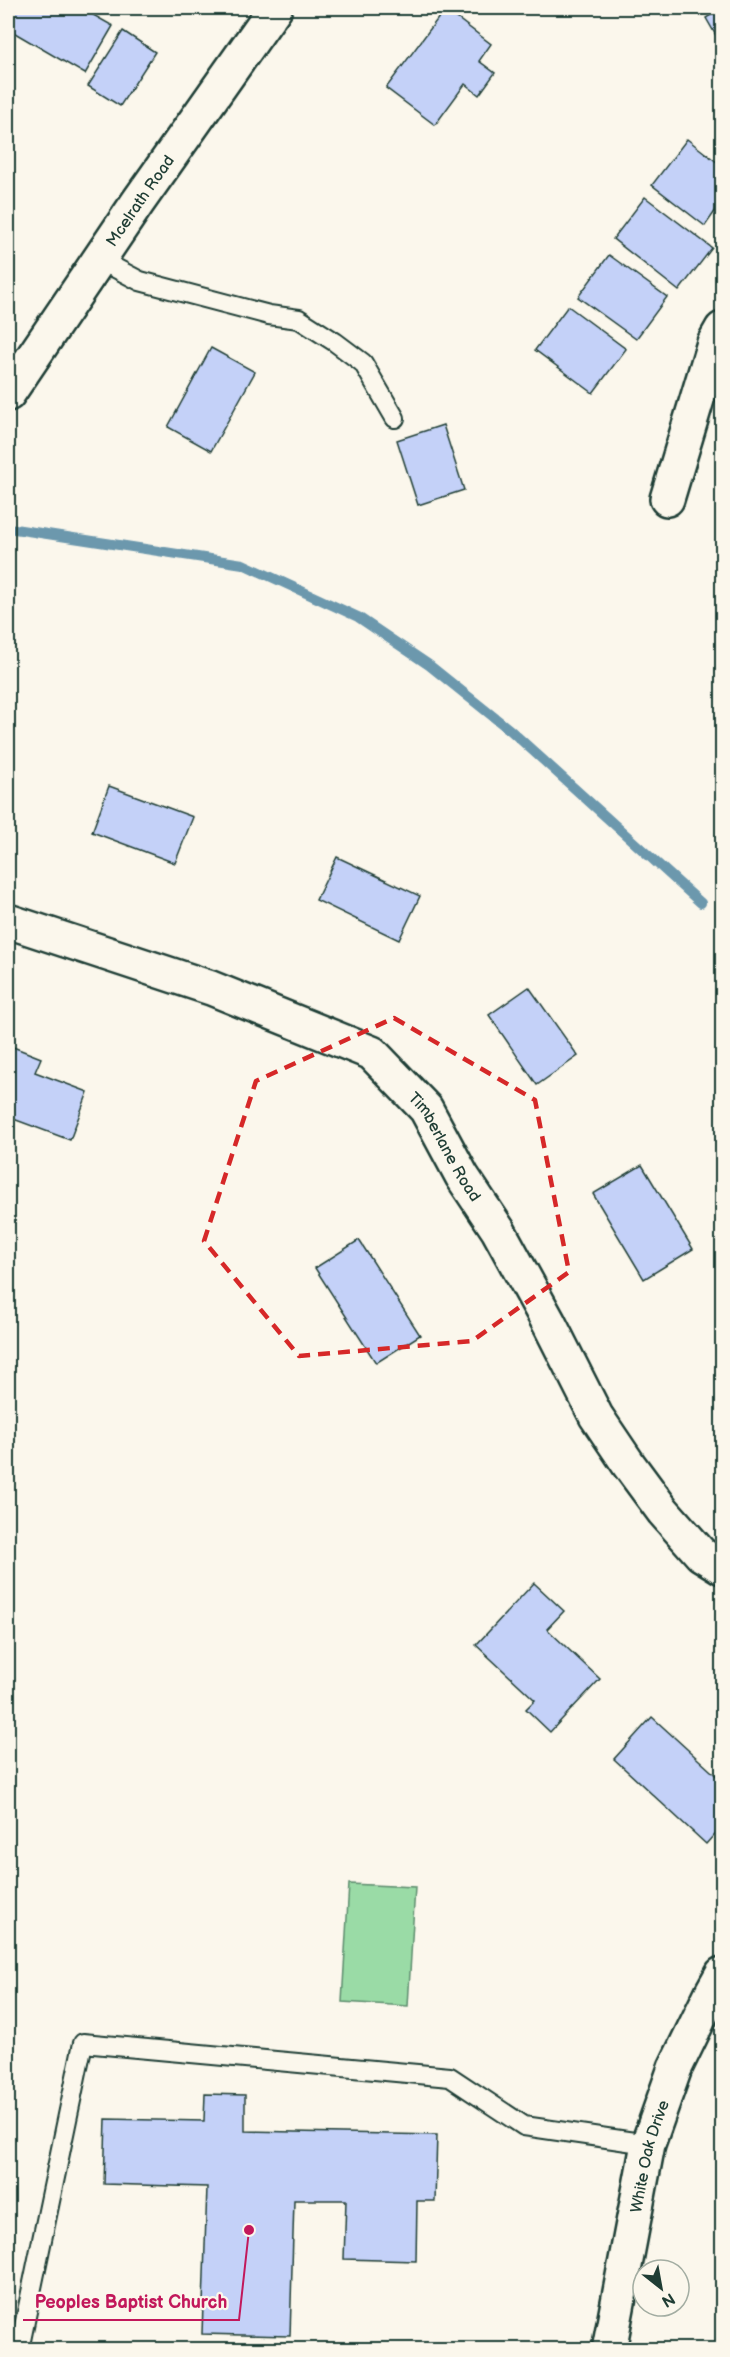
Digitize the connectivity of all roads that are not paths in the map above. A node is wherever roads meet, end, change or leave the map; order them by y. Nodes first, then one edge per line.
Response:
1 (275, 8) edge
2 (100, 260) junction
3 (723, 329) edge
4 (8, 394) edge
5 (395, 418) dead end
6 (667, 499) dead end
7 (8, 921) edge
8 (723, 1567) edge
9 (723, 1974) edge
10 (648, 2144) junction
11 (20, 2349) edge
12 (609, 2349) edge

1 - 2 street, Mcelrath Road
2 - 4 street, Mcelrath Road
2 - 5 lane
3 - 6 street
7 - 8 street, Timberlane Road
9 - 10 street, White Oak Drive
10 - 11 lane
10 - 12 street, White Oak Drive

